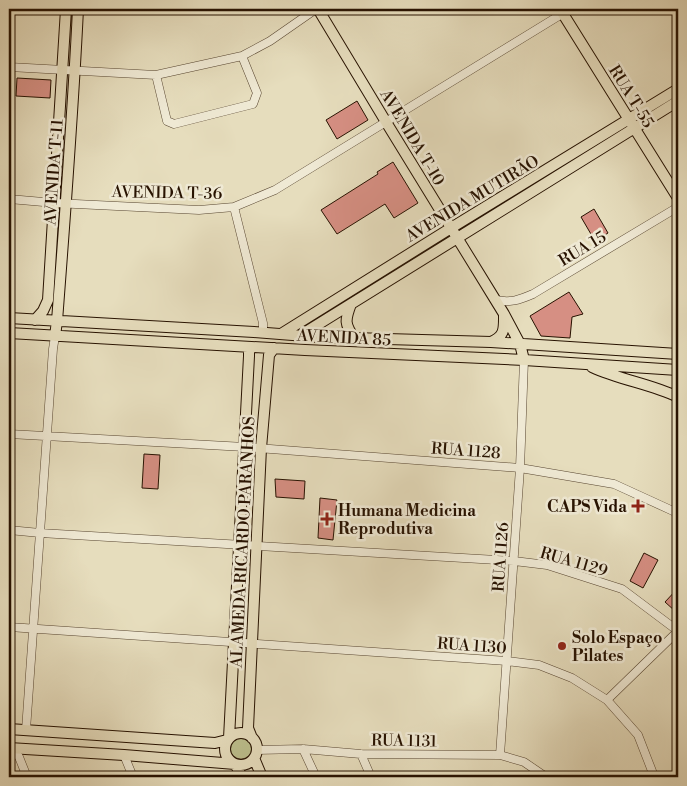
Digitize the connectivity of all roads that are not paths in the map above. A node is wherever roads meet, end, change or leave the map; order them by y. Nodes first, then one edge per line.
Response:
1 (66, 9) edge
2 (78, 9) edge
3 (317, 9) edge
4 (564, 10) edge
5 (242, 56) junction
6 (9, 67) edge
7 (62, 70) junction
8 (75, 71) junction
9 (156, 75) junction
10 (678, 89) edge
11 (678, 101) edge
12 (389, 121) junction
13 (632, 124) junction
14 (678, 198) edge
15 (9, 199) edge
16 (55, 203) junction
17 (66, 203) junction
18 (678, 206) edge
19 (234, 207) junction
20 (451, 228) junction
21 (457, 238) junction
22 (496, 300) junction
23 (351, 304) junction
24 (504, 314) junction
25 (9, 318) edge
26 (35, 320) junction
27 (58, 321) junction
28 (263, 332) junction
29 (9, 333) edge
30 (281, 334) junction
31 (301, 335) junction
32 (54, 336) junction
33 (89, 338) junction
34 (355, 339) junction
35 (491, 342) junction
36 (520, 344) junction
37 (247, 346) junction
38 (274, 348) junction
39 (678, 354) edge
40 (524, 360) junction
41 (587, 364) junction
42 (678, 370) edge
43 (678, 397) edge
44 (9, 434) edge
45 (46, 436) junction
46 (245, 447) junction
47 (260, 448) junction
48 (520, 468) junction
49 (678, 514) edge
50 (9, 530) edge
51 (40, 533) junction
52 (239, 545) junction
53 (256, 546) junction
54 (514, 561) junction
55 (9, 627) edge
56 (34, 629) junction
57 (678, 631) edge
58 (234, 643) junction
59 (251, 644) junction
60 (507, 661) junction
61 (607, 700) junction
62 (9, 729) edge
63 (26, 730) junction
64 (252, 738) junction
65 (228, 739) junction
66 (10, 748) edge
67 (303, 749) junction
68 (255, 754) junction
69 (361, 754) junction
70 (124, 755) junction
71 (500, 755) junction
72 (235, 764) junction
73 (27, 777) edge
74 (133, 777) edge
75 (242, 777) edge
76 (262, 777) edge
77 (316, 777) edge
78 (371, 777) edge
79 (546, 777) edge
80 (654, 777) edge

1 - 7 main road, AVENIDA T-11
2 - 8 main road, AVENIDA T-11
3 - 5 street
3 - 12 main road, AVENIDA T-10
4 - 12 street, AVENIDA T-36
4 - 13 main road, RUA T-55
5 - 9 street
5 - 9 street
6 - 7 street
7 - 8 street
7 - 16 main road, AVENIDA T-11
8 - 9 street
8 - 17 main road, AVENIDA T-11
10 - 13 main road, AVENIDA MUTIRÃO
11 - 13 main road, AVENIDA MUTIRÃO
12 - 19 street, AVENIDA T-36
12 - 20 main road, AVENIDA T-10
13 - 14 main road, RUA T-55
13 - 20 main road, AVENIDA MUTIRÃO
13 - 21 main road, AVENIDA MUTIRÃO
15 - 16 street, AVENIDA T-36
16 - 17 street, AVENIDA T-36
16 - 26 main road, AVENIDA T-11
17 - 19 street, AVENIDA T-36
17 - 27 main road, AVENIDA T-11
18 - 22 street, RUA 15
19 - 28 street
20 - 21 main road, AVENIDA T-10
20 - 30 main road, AVENIDA MUTIRÃO
21 - 22 main road, AVENIDA T-10
21 - 23 main road, AVENIDA MUTIRÃO
22 - 24 main road, AVENIDA T-10
23 - 31 main road, AVENIDA MUTIRÃO
23 - 34 main road
24 - 35 main road
24 - 36 main road, AVENIDA T-10
25 - 26 main road, AVENIDA 85
26 - 27 main road, AVENIDA 85
26 - 32 main road
27 - 28 main road, AVENIDA 85
27 - 32 main road, AVENIDA T-11
28 - 30 main road, AVENIDA 85
29 - 32 main road, AVENIDA 85
30 - 31 main road, AVENIDA 85
31 - 33 main road
31 - 34 main road, AVENIDA 85
32 - 33 main road, AVENIDA 85
32 - 45 street
33 - 37 main road, AVENIDA 85
34 - 35 main road, AVENIDA 85
35 - 36 main road, AVENIDA 85
36 - 39 main road, AVENIDA 85
36 - 40 main road, AVENIDA T-10
37 - 38 main road, AVENIDA 85
37 - 46 main road, ALAMEDA RICARDO PARANHOS
38 - 40 main road, AVENIDA 85
38 - 47 main road, ALAMEDA RICARDO PARANHOS
40 - 41 main road, AVENIDA 85
40 - 48 street, RUA 1126
41 - 42 main road, AVENIDA 85
41 - 43 main road
44 - 45 street, RUA 1128
45 - 46 street, RUA 1128
45 - 51 street
46 - 47 street, RUA 1128
46 - 52 main road, ALAMEDA RICARDO PARANHOS
47 - 48 street, RUA 1128
47 - 53 main road, ALAMEDA RICARDO PARANHOS
48 - 49 street, RUA 1128
48 - 54 street, RUA 1126
50 - 51 street, RUA 1129
51 - 52 street, RUA 1129
51 - 56 street
52 - 53 street, RUA 1129
52 - 58 main road, ALAMEDA RICARDO PARANHOS
53 - 54 street, RUA 1129
53 - 59 main road, ALAMEDA RICARDO PARANHOS
54 - 57 street, RUA 1129
54 - 60 street, RUA 1126
55 - 56 street, RUA 1130
56 - 58 street, RUA 1130
56 - 63 street
57 - 61 street
58 - 59 street, RUA 1130
58 - 65 main road, ALAMEDA RICARDO PARANHOS
59 - 60 street, RUA 1130
59 - 64 main road, ALAMEDA RICARDO PARANHOS
60 - 61 street, RUA 1130
60 - 71 street, RUA 1126
61 - 80 street, RUA 1130
62 - 63 main road
63 - 65 main road
63 - 66 main road
64 - 65 main road
64 - 68 main road
65 - 72 main road
66 - 70 main road
66 - 73 street
67 - 68 street, RUA 1131
67 - 69 street, RUA 1131
67 - 77 street
68 - 72 main road
68 - 76 main road
69 - 71 street, RUA 1131
69 - 78 street
70 - 72 main road
70 - 74 street
71 - 79 street, RUA 1131
72 - 75 main road

